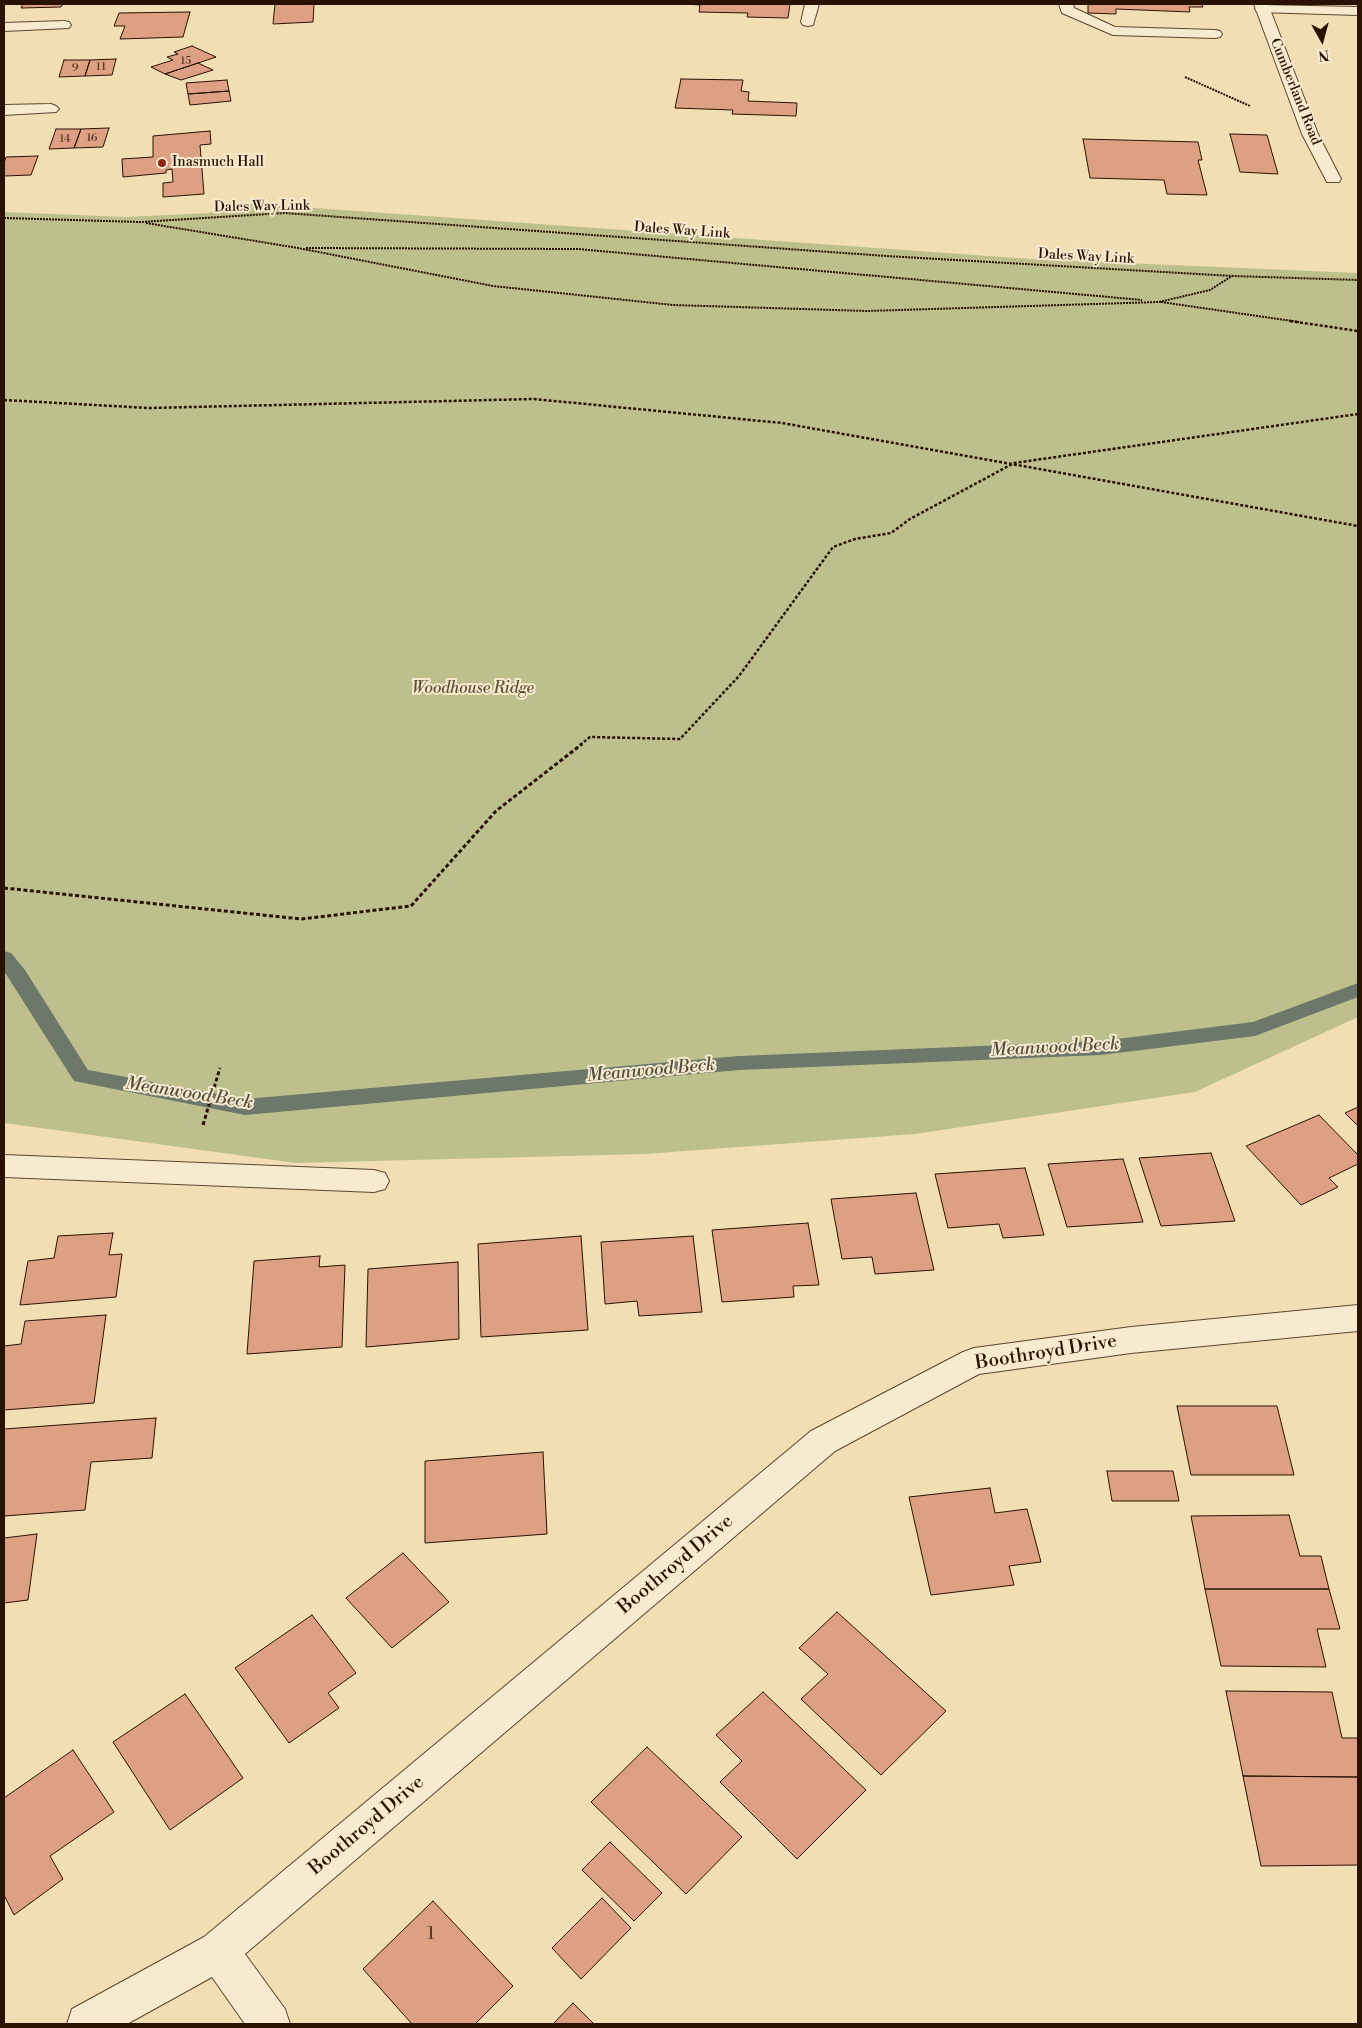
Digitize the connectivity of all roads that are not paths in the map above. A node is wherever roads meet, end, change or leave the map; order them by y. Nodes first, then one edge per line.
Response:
1 (812, 4) edge
2 (1066, 4) edge
3 (1262, 6) edge
4 (1358, 11) edge
5 (808, 22) dead end
6 (64, 25) dead end
7 (4, 27) edge
8 (1215, 34) dead end
9 (4, 110) edge
10 (51, 110) dead end
11 (1333, 179) dead end
12 (4, 1166) edge
13 (374, 1181) dead end
14 (1358, 1318) edge
15 (218, 1951) junction
16 (87, 2024) edge
17 (270, 2024) edge

1 - 5 street
2 - 8 street
3 - 4 street
3 - 11 street, Cumberland Road
6 - 7 street
9 - 10 street
12 - 13 street
14 - 15 street, Boothroyd Drive
15 - 16 street, Boothroyd Drive
15 - 17 street

